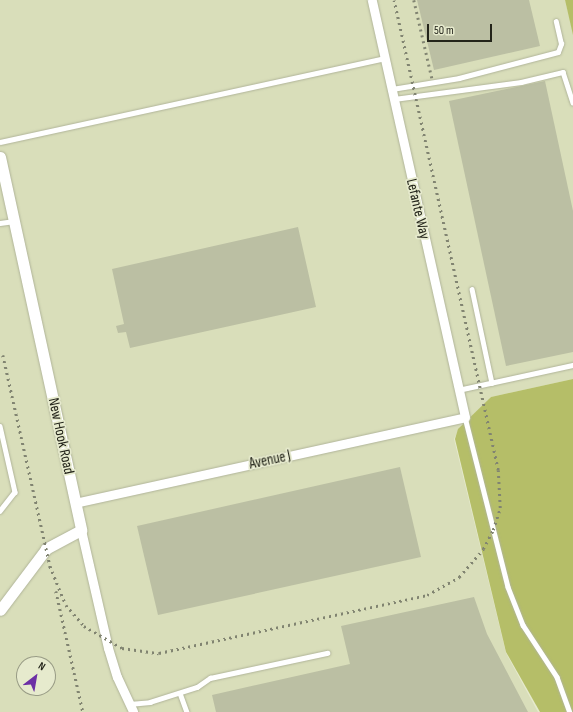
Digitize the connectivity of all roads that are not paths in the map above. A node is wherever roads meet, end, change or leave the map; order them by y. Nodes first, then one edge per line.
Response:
1 (372, 0) edge
2 (556, 22) dead end
3 (385, 58) junction
4 (392, 89) junction
5 (394, 99) junction
6 (573, 102) edge
7 (0, 142) edge
8 (0, 157) edge
9 (3, 189) edge
10 (14, 221) junction
11 (0, 223) edge
12 (472, 289) dead end
13 (573, 365) edge
14 (492, 383) junction
15 (458, 390) junction
16 (465, 417) junction
17 (0, 426) edge
18 (75, 503) junction
19 (0, 511) edge
20 (81, 530) junction
21 (0, 610) edge
22 (327, 653) dead end
23 (180, 692) junction
24 (131, 708) edge
25 (187, 712) edge
26 (570, 712) edge

1 - 3 street, Lefante Way
2 - 4 lane
3 - 4 street, Lefante Way
3 - 7 lane
4 - 5 street, Lefante Way
5 - 6 lane
5 - 15 street, Lefante Way
8 - 9 street, New Hook Road
9 - 10 street, New Hook Road
10 - 11 lane
10 - 18 street, New Hook Road
12 - 14 lane
13 - 14 lane
14 - 15 lane
15 - 16 street, Lefante Way
16 - 18 street, Avenue J
16 - 26 lane
17 - 19 lane
18 - 20 street, New Hook Road
20 - 21 street
20 - 24 street, New Hook Road
22 - 23 lane
23 - 24 lane
23 - 25 lane

